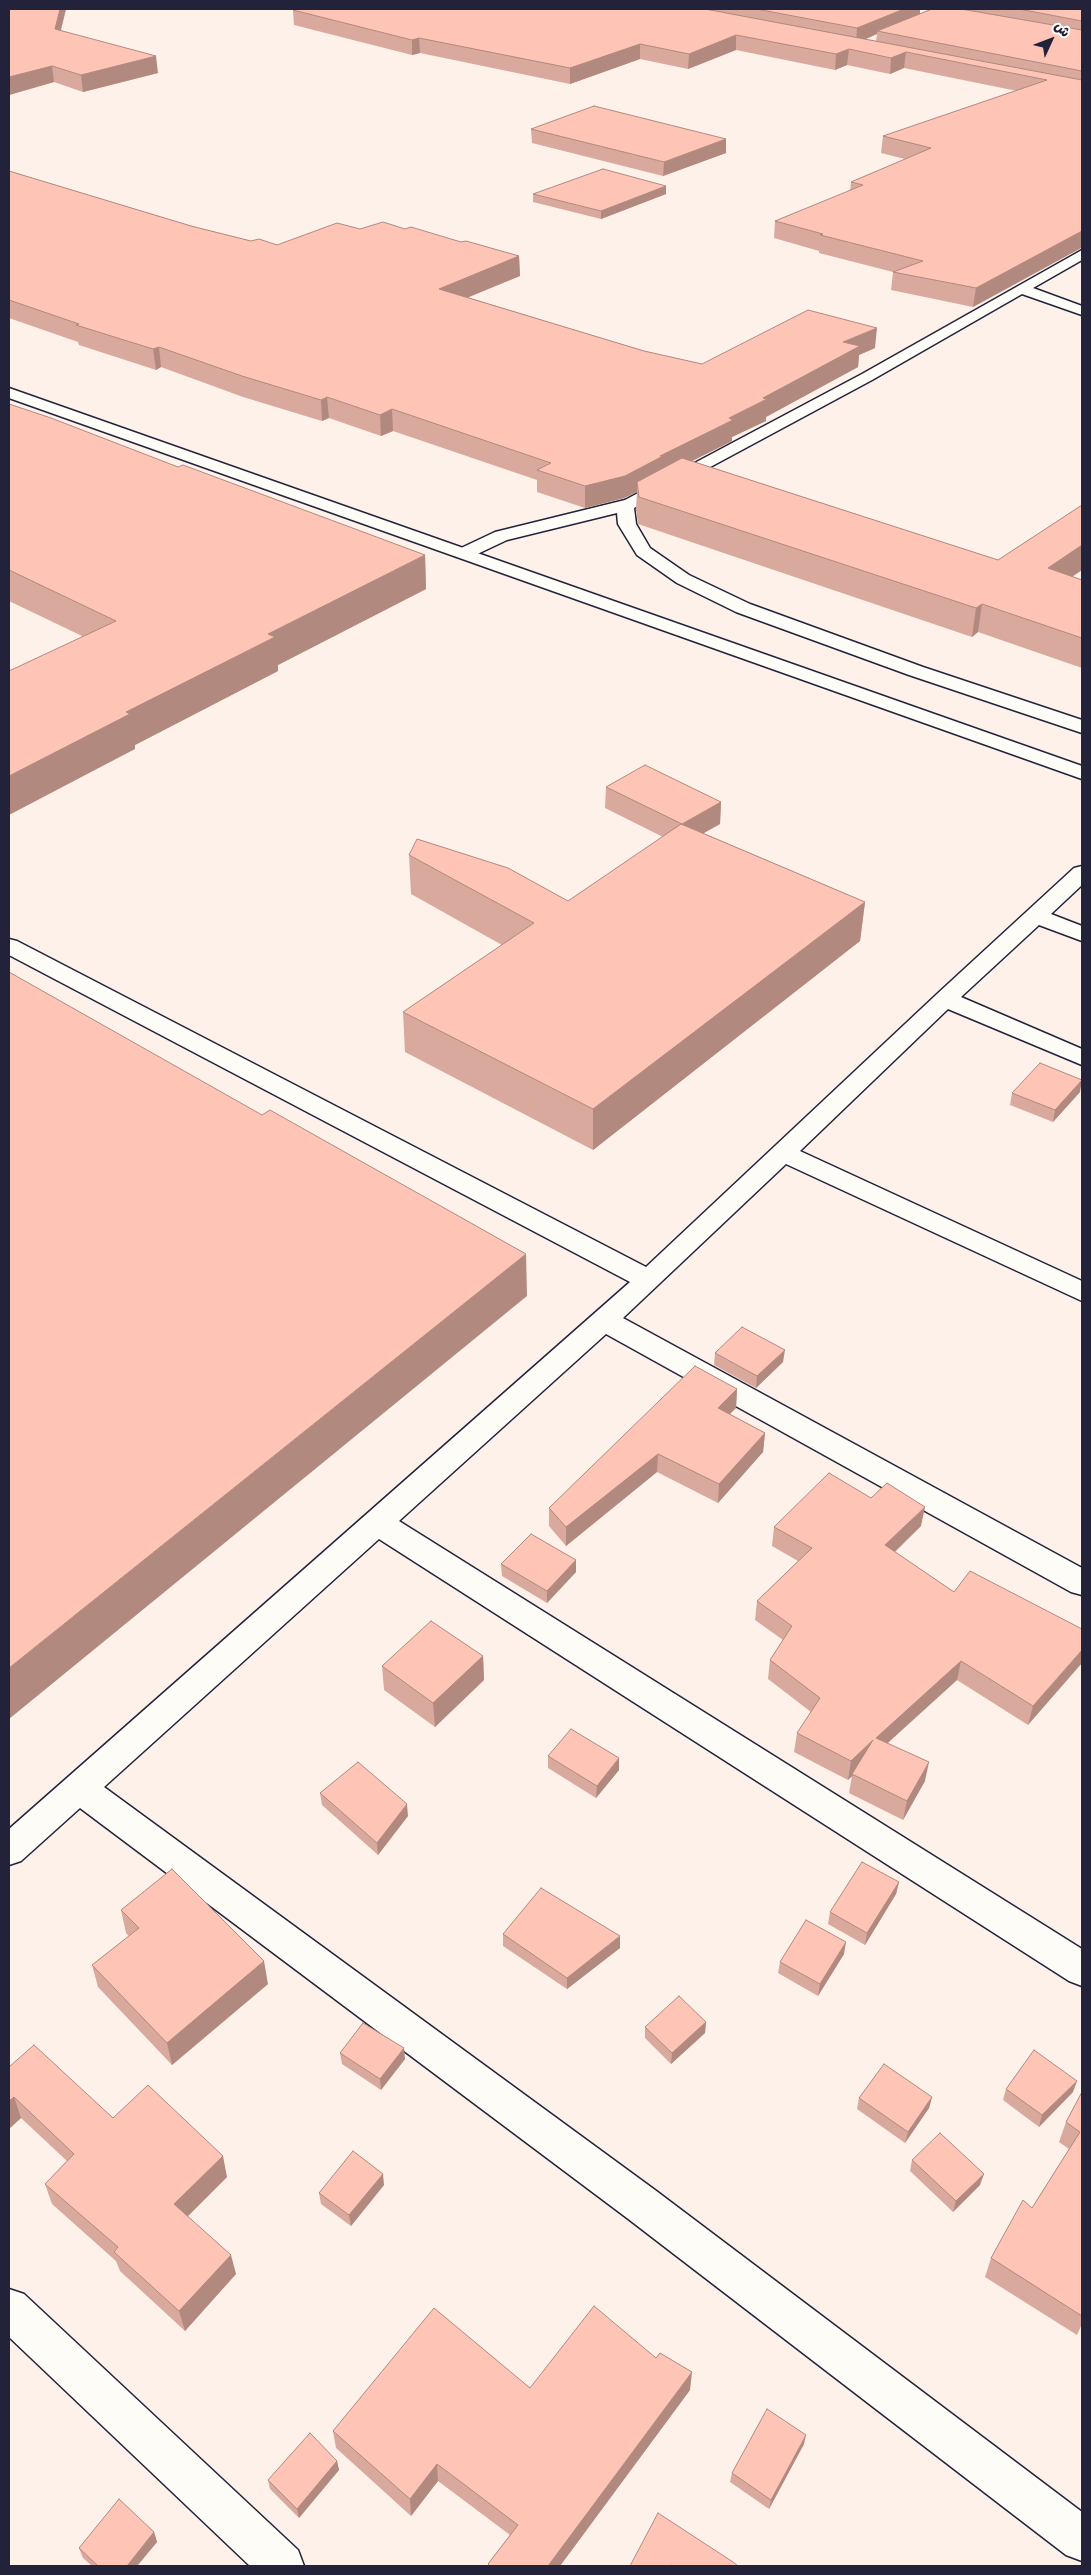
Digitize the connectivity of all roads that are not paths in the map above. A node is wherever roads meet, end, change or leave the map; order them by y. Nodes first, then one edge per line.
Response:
1 (1082, 254) edge
2 (1022, 289) junction
3 (1082, 311) edge
4 (9, 393) edge
5 (624, 507) junction
6 (465, 553) junction
7 (1082, 728) edge
8 (1082, 773) edge
9 (1082, 873) edge
10 (1036, 916) junction
11 (1082, 934) edge
12 (9, 946) edge
13 (945, 999) junction
14 (1082, 1058) edge
15 (783, 1153) junction
16 (649, 1280) junction
17 (1082, 1292) edge
18 (604, 1320) junction
19 (378, 1523) junction
20 (1082, 1583) edge
21 (78, 1788) junction
22 (9, 1850) edge
23 (1082, 1969) edge
24 (9, 2308) edge
25 (1082, 2539) edge
26 (282, 2566) edge

1 - 2 street
2 - 3 street
2 - 5 street
4 - 6 street
5 - 6 street
5 - 7 street
6 - 8 street
9 - 10 street
10 - 11 street
10 - 13 street
12 - 16 street
13 - 14 street
13 - 15 street
15 - 16 street
15 - 17 street
16 - 18 street
18 - 19 street
18 - 20 street
19 - 21 street
19 - 23 street
21 - 22 street
21 - 25 street
24 - 26 street

